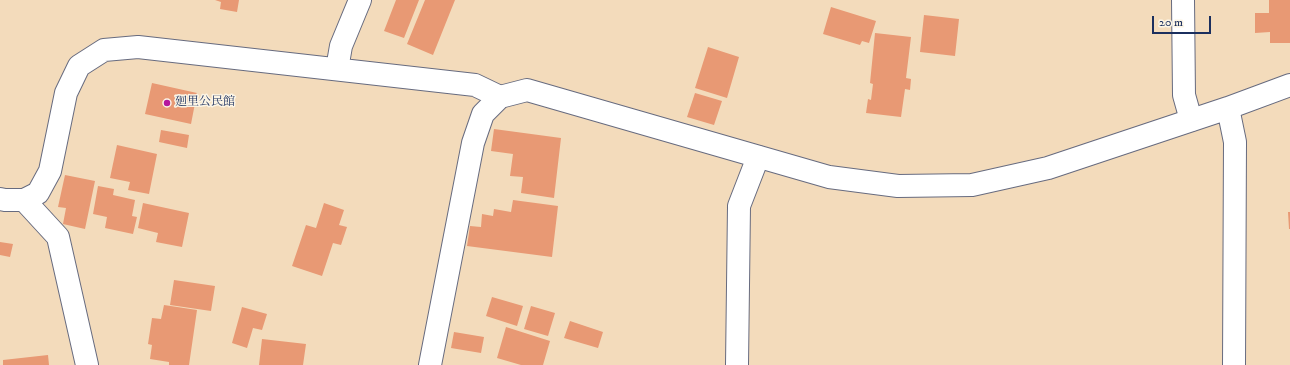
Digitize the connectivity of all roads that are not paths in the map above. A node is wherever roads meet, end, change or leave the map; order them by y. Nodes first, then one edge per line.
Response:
1 (360, 0) edge
2 (1183, 0) edge
3 (338, 69) junction
4 (1290, 85) edge
5 (500, 97) junction
6 (1228, 108) junction
7 (1191, 120) junction
8 (758, 156) junction
9 (0, 199) edge
10 (24, 200) junction
11 (87, 365) edge
12 (430, 365) edge
13 (737, 365) edge
14 (1234, 365) edge

1 - 3 street
2 - 7 street
3 - 5 street
3 - 10 street
4 - 6 street
5 - 8 street
5 - 12 street
6 - 7 street
6 - 14 street
7 - 8 street
8 - 13 street
9 - 10 street
10 - 11 street

